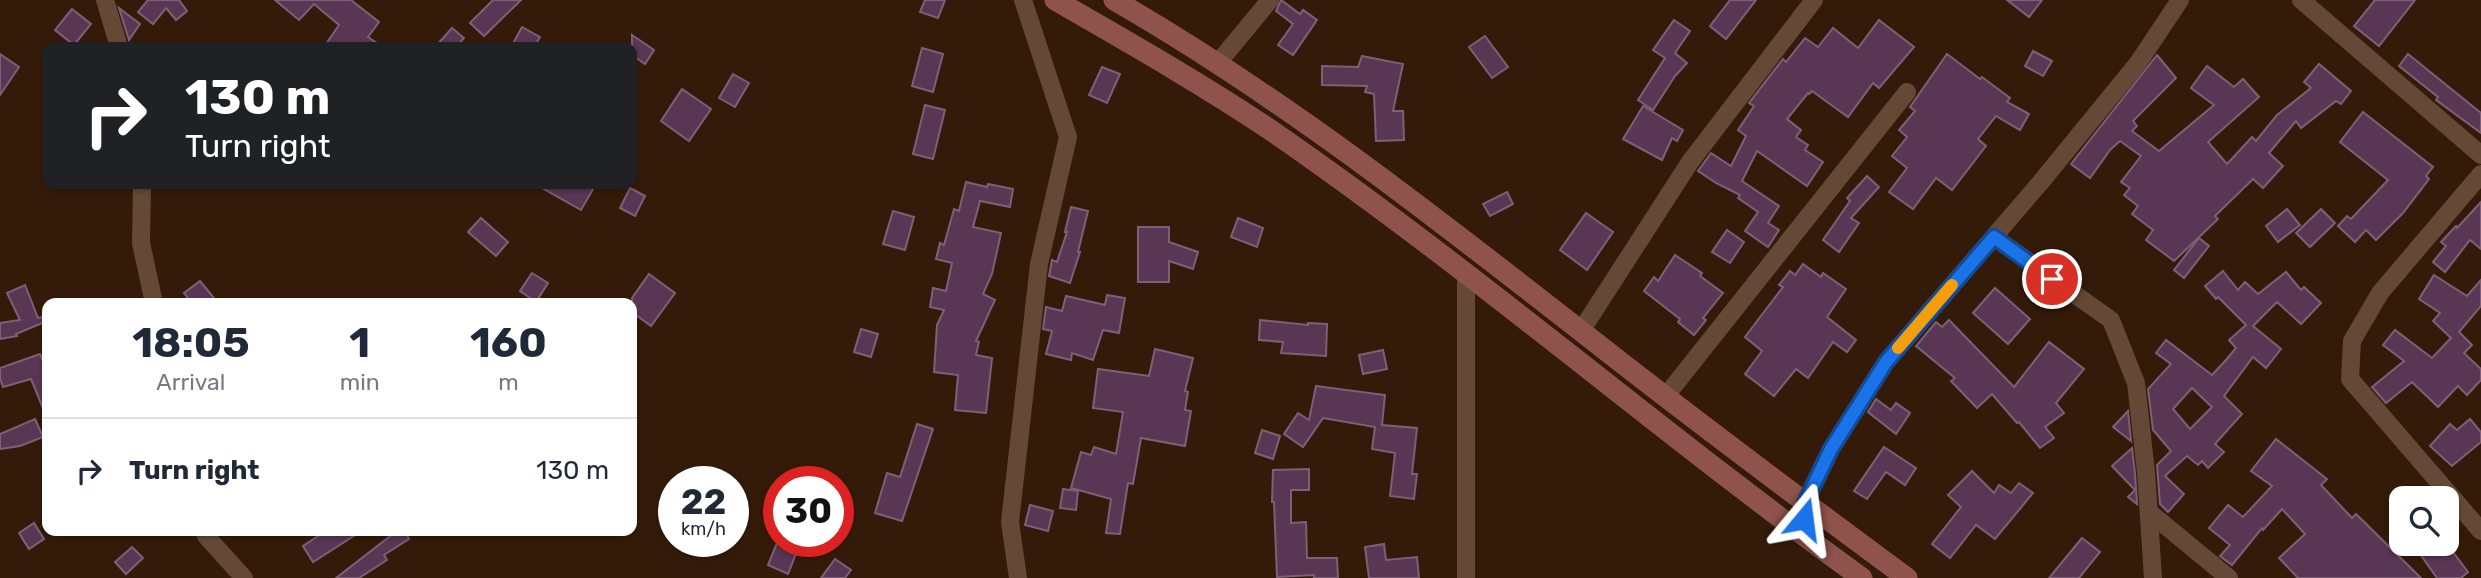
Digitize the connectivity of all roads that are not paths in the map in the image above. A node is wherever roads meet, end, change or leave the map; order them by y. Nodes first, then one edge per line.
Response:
1 (105, 0) edge
2 (1023, 0) edge
3 (1055, 0) edge
4 (1114, 0) edge
5 (1270, 0) edge
6 (1814, 0) edge
7 (2180, 0) edge
8 (2301, 0) edge
9 (118, 42) edge
10 (1217, 64) junction
11 (1907, 92) dead end
12 (2481, 155) edge
13 (2481, 174) edge
14 (142, 189) edge
15 (1994, 237) junction
16 (1466, 274) junction
17 (153, 298) edge
18 (1581, 331) junction
19 (1665, 397) junction
20 (1805, 503) junction
21 (2149, 512) junction
22 (2481, 531) edge
23 (1802, 535) junction
24 (206, 536) edge
25 (244, 578) edge
26 (1018, 578) edge
27 (1466, 578) edge
28 (1861, 578) edge
29 (1907, 578) edge
30 (2153, 578) edge
31 (2229, 578) edge

1 - 9 street
2 - 26 street
3 - 16 main road
4 - 10 main road
5 - 10 street
6 - 18 street
7 - 15 street
8 - 12 street
10 - 18 main road
11 - 19 street
13 - 22 street
14 - 17 street
15 - 20 street
15 - 21 street
16 - 23 main road
16 - 27 street
18 - 19 main road
19 - 20 main road
20 - 23 street
20 - 29 main road
21 - 30 street
21 - 31 street
23 - 28 main road
24 - 25 street

